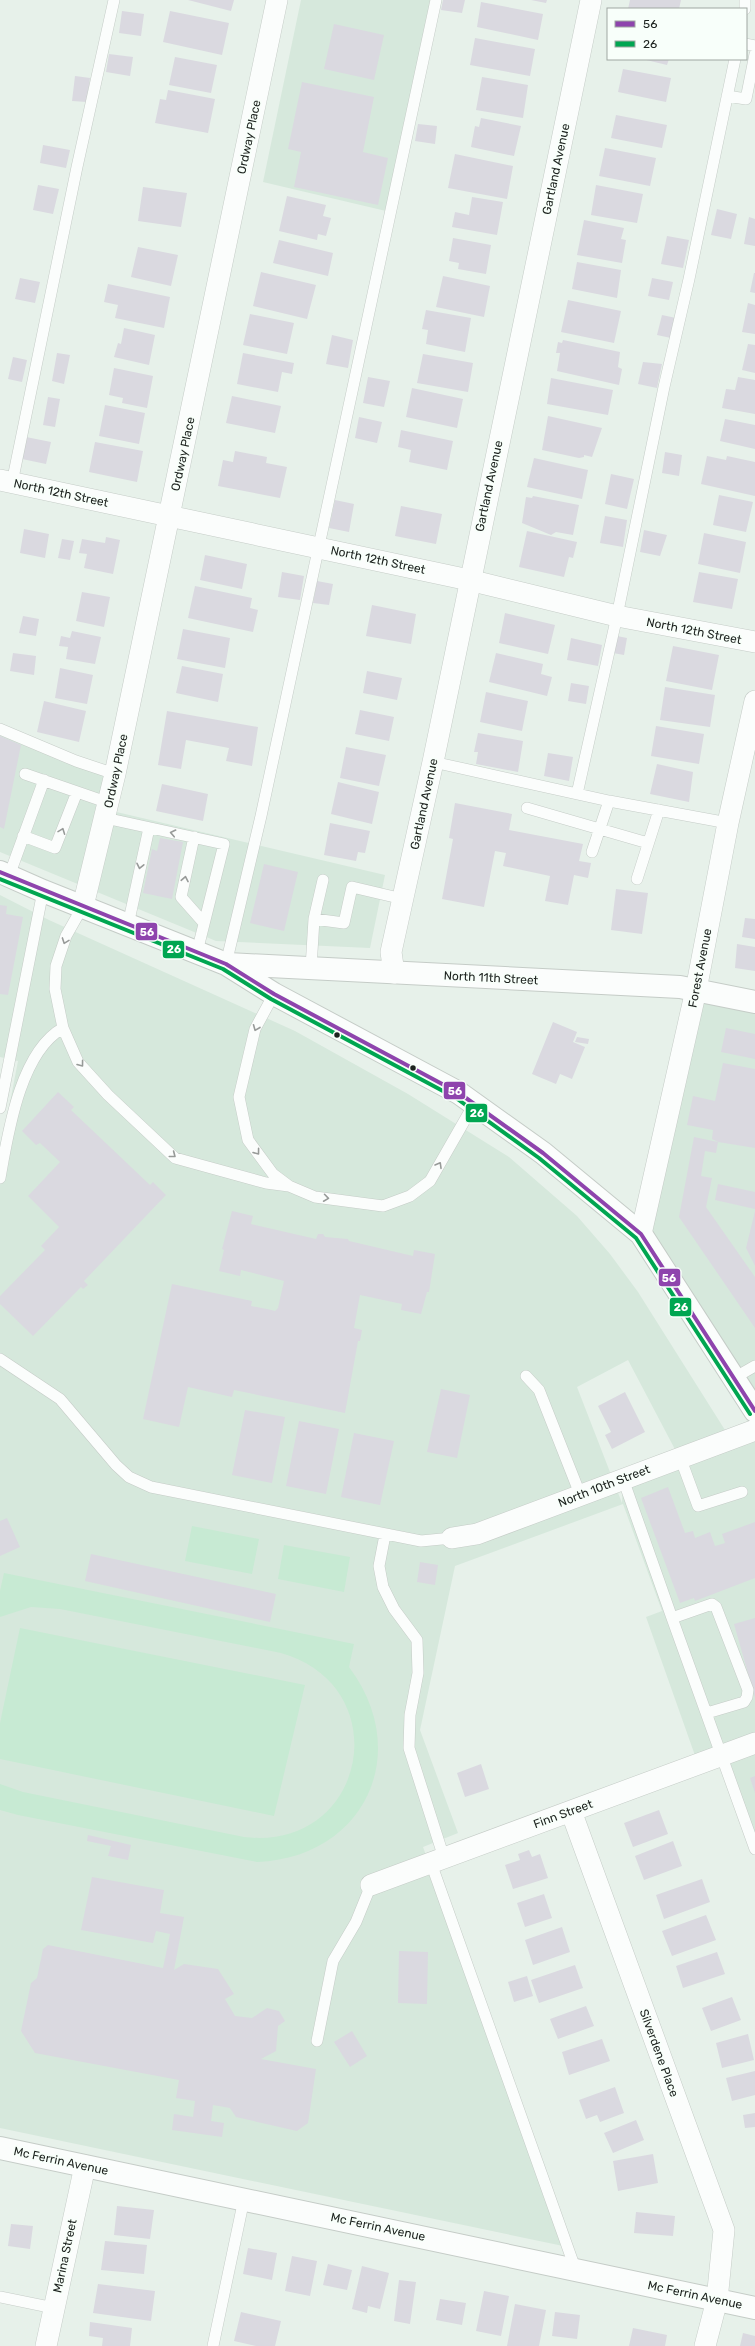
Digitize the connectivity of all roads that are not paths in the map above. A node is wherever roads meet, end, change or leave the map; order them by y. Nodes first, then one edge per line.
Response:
1 (114, 0) edge
2 (278, 0) edge
3 (436, 0) edge
4 (591, 0) edge
5 (755, 54) edge
6 (735, 60) edge
7 (727, 96) junction
8 (6, 481) edge
9 (170, 516) junction
10 (319, 548) junction
11 (470, 580) junction
12 (617, 616) junction
13 (755, 642) edge
14 (755, 701) edge
15 (0, 729) edge
16 (433, 762) junction
17 (25, 774) dead end
18 (115, 774) junction
19 (44, 780) junction
20 (77, 792) junction
21 (577, 794) junction
22 (609, 801) junction
23 (527, 808) dead end
24 (659, 810) junction
25 (107, 811) junction
26 (728, 823) junction
27 (149, 828) junction
28 (599, 829) junction
29 (23, 836) junction
30 (194, 837) junction
31 (648, 843) junction
32 (592, 852) dead end
33 (4, 874) edge
34 (636, 879) dead end
35 (323, 880) dead end
36 (43, 891) junction
37 (403, 899) junction
38 (83, 906) junction
39 (314, 919) junction
40 (204, 923) junction
41 (128, 925) junction
42 (197, 952) junction
43 (226, 964) junction
44 (311, 968) junction
45 (394, 973) junction
46 (696, 990) junction
47 (274, 994) junction
48 (755, 1002) edge
49 (63, 1028) junction
50 (474, 1104) junction
51 (0, 1108) edge
52 (0, 1178) edge
53 (289, 1186) junction
54 (642, 1234) junction
55 (0, 1359) edge
56 (755, 1366) edge
57 (526, 1376) dead end
58 (734, 1378) junction
59 (755, 1411) edge
60 (755, 1430) edge
61 (680, 1457) junction
62 (623, 1479) junction
63 (742, 1492) dead end
64 (580, 1494) junction
65 (385, 1535) junction
66 (452, 1538) joint
67 (672, 1618) junction
68 (707, 1713) junction
69 (755, 1743) edge
70 (722, 1755) junction
71 (571, 1811) junction
72 (755, 1849) edge
73 (437, 1860) junction
74 (371, 1885) joint
75 (317, 2041) dead end
76 (0, 2148) edge
77 (85, 2166) junction
78 (244, 2199) junction
79 (575, 2268) junction
80 (0, 2297) edge
81 (717, 2300) junction
82 (54, 2308) junction
83 (755, 2308) edge
84 (46, 2346) edge
85 (213, 2346) edge
86 (705, 2346) edge

1 - 8 lane
2 - 9 street, Ordway Place
3 - 10 lane
4 - 11 street, Gartland Avenue
5 - 7 lane
6 - 7 lane
7 - 12 lane
8 - 9 street, North 12th Street
9 - 10 street, North 12th Street
9 - 18 street, Ordway Place
10 - 11 street, North 12th Street
10 - 43 lane
11 - 12 street, North 12th Street
11 - 16 street, Gartland Avenue
12 - 13 street, North 12th Street
12 - 21 lane
14 - 26 street, Forest Avenue
15 - 18 lane
16 - 21 lane
16 - 37 street, Gartland Avenue
17 - 19 lane
18 - 25 street, Ordway Place
19 - 20 lane
19 - 29 lane
20 - 25 lane
29 -> 20 lane
21 - 22 lane
22 - 24 lane
22 - 28 lane
23 - 28 lane
24 - 26 lane
24 - 31 lane
25 - 27 lane
25 - 38 street, Ordway Place
26 - 46 street, Forest Avenue
30 -> 27 lane
27 -> 41 lane
28 - 31 lane
28 - 32 lane
29 - 33 lane
40 -> 30 lane
30 - 40 lane
31 - 34 lane
33 - 36 street
35 - 39 lane
36 - 38 street
36 - 51 lane
37 - 39 lane
37 - 45 street, Gartland Avenue
38 - 41 street
38 -> 49 lane
39 - 44 lane
40 - 42 lane
41 - 42 street
42 - 43 street
43 - 44 street, North 11th Street
43 - 47 street
44 - 45 street, North 11th Street
45 - 46 street, North 11th Street
46 - 48 street, North 11th Street
46 - 54 street, Forest Avenue
47 - 50 street
47 -> 53 lane
49 - 52 lane
49 -> 53 lane
53 -> 50 lane
50 - 54 street
54 - 58 street
55 - 65 lane
56 - 58 lane
57 - 64 lane
58 - 59 street
60 - 61 street, North 10th Street
61 - 62 street, North 10th Street
61 - 63 lane
62 - 64 street, North 10th Street
62 - 67 lane
64 - 66 street, North 10th Street
65 - 66 lane
65 - 73 lane
67 - 68 lane
67 - 68 lane
68 - 70 lane
69 - 70 street, Finn Street
70 - 71 street, Finn Street
70 - 72 lane
71 - 73 street, Finn Street
71 - 81 street, Silverdene Place
73 - 74 street, Finn Street
73 - 79 lane
74 - 75 lane
76 - 77 street, Mc Ferrin Avenue
77 - 78 street, Mc Ferrin Avenue
77 - 82 street, Marina Street
78 - 79 street, Mc Ferrin Avenue
78 - 85 lane
79 - 81 street, Mc Ferrin Avenue
80 - 82 lane
81 - 83 street, Mc Ferrin Avenue
81 - 86 street, Silverdene Place
82 - 84 street, Marina Street

